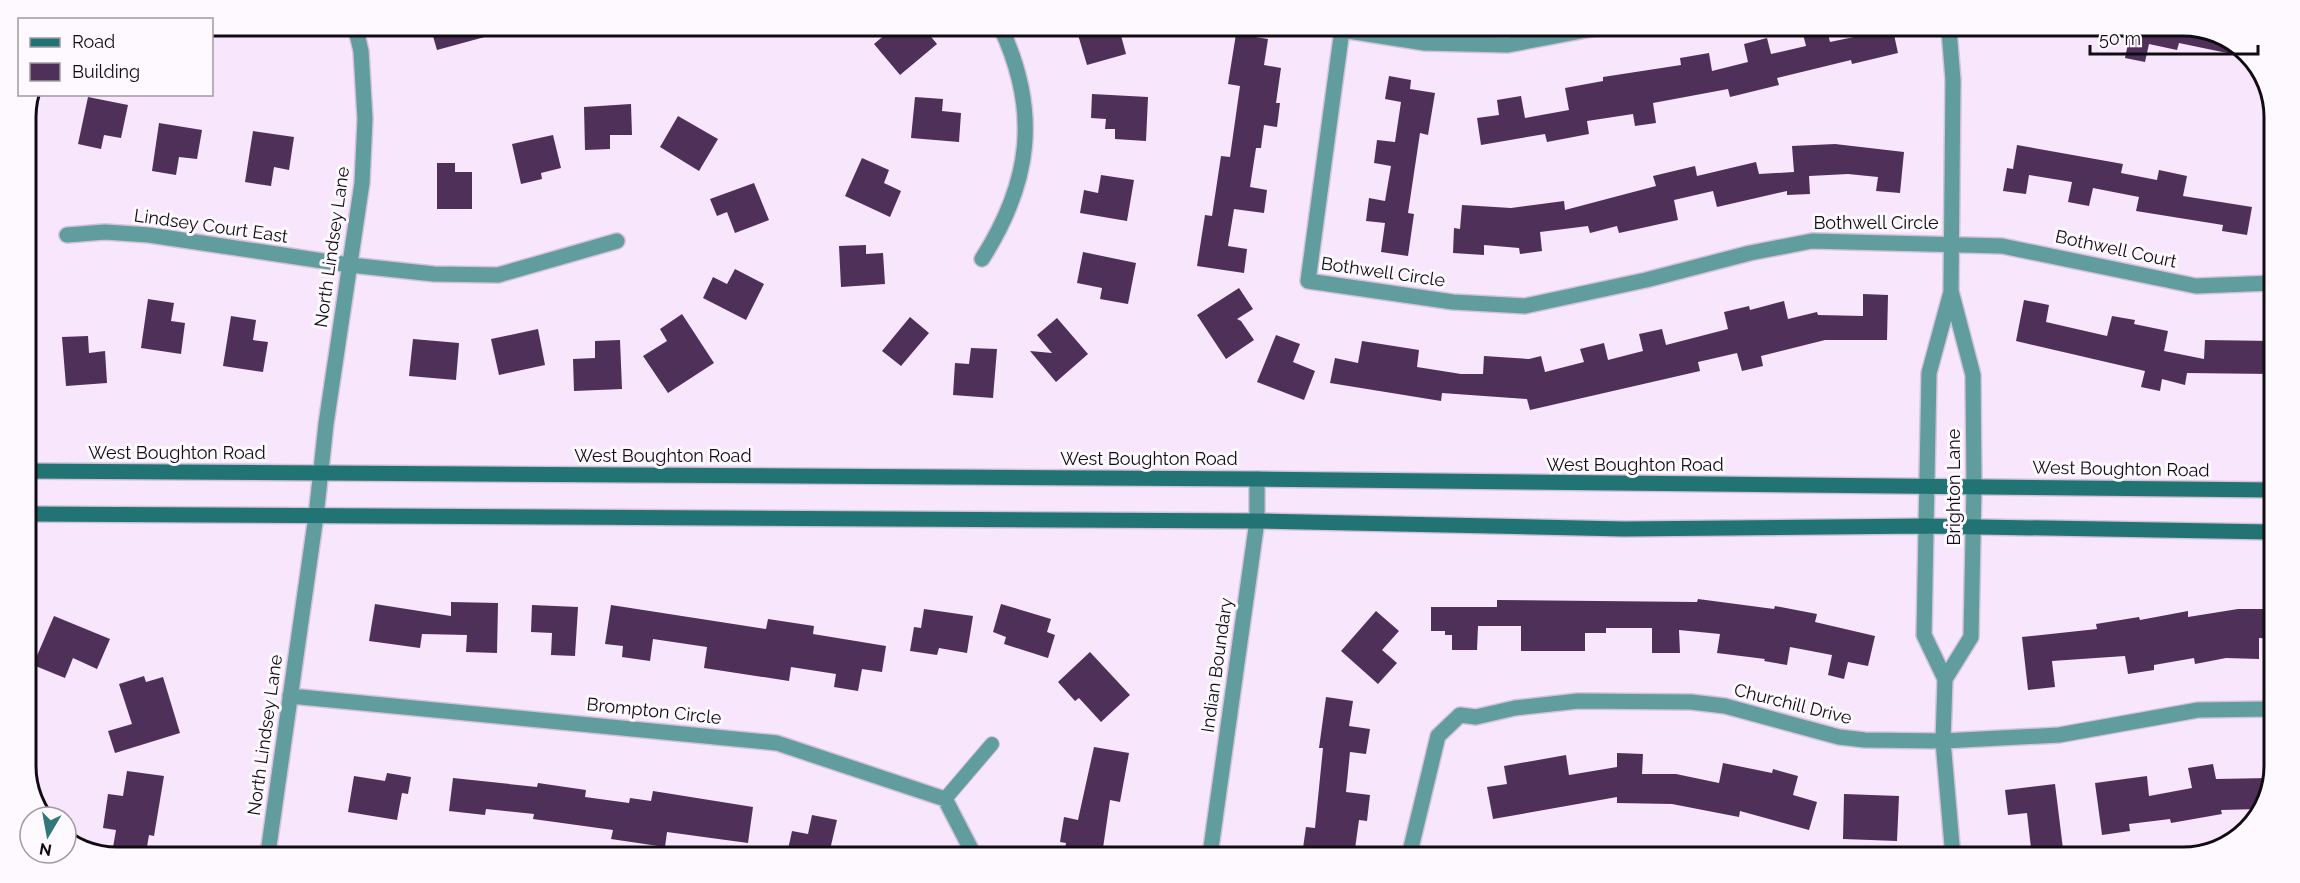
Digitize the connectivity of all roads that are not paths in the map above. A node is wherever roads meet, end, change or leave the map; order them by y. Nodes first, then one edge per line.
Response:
1 (357, 36) edge
2 (1004, 36) edge
3 (1341, 36) edge
4 (1380, 36) edge
5 (1555, 36) edge
6 (1949, 36) edge
7 (67, 235) dead end
8 (617, 241) dead end
9 (1951, 243) junction
10 (982, 259) dead end
11 (350, 265) junction
12 (2264, 283) edge
13 (1951, 291) junction
14 (36, 471) edge
15 (320, 474) junction
16 (1257, 479) junction
17 (1926, 486) junction
18 (1974, 486) junction
19 (2264, 490) edge
20 (36, 514) edge
21 (316, 516) junction
22 (1257, 521) junction
23 (1925, 526) junction
24 (1974, 528) junction
25 (2264, 532) edge
26 (1945, 679) junction
27 (290, 696) junction
28 (2264, 709) edge
29 (1943, 741) junction
30 (992, 744) dead end
31 (945, 799) junction
32 (269, 847) edge
33 (970, 847) edge
34 (1211, 847) edge
35 (1411, 847) edge
36 (1952, 847) edge

1 - 11 street, North Lindsey Lane
2 - 10 street
3 - 9 street, Bothwell Circle
4 - 5 street, Bothwell Circle
6 - 9 street, Brighton Lane
7 - 11 street, Lindsey Court East
8 - 11 street, Lindsey Court East
9 - 12 street, Bothwell Court
9 - 13 street, Brighton Lane
11 - 15 street, North Lindsey Lane
13 - 17 street, Brighton Lane
13 - 18 street, Brighton Lane
14 - 15 main road, West Boughton Road
15 - 16 main road, West Boughton Road
15 - 21 street, North Lindsey Lane
16 - 17 main road, West Boughton Road
16 - 22 street, Indian Boundary
17 - 18 main road, West Boughton Road
17 - 23 street, Brighton Lane
18 - 19 main road, West Boughton Road
18 - 24 street, Brighton Lane
20 - 21 main road
21 - 22 main road
21 - 27 street, North Lindsey Lane
22 - 23 main road
22 - 34 street, Indian Boundary
23 - 24 main road
23 - 26 street, Brighton Lane
24 - 25 main road
24 - 26 street, Brighton Lane
26 - 29 street, Brighton Lane
27 - 31 street, Brompton Circle
27 - 32 street, North Lindsey Lane
28 - 29 street, Churchill Drive
29 - 35 street, Churchill Drive
29 - 36 street, Brighton Lane
30 - 31 lane
31 - 33 street

